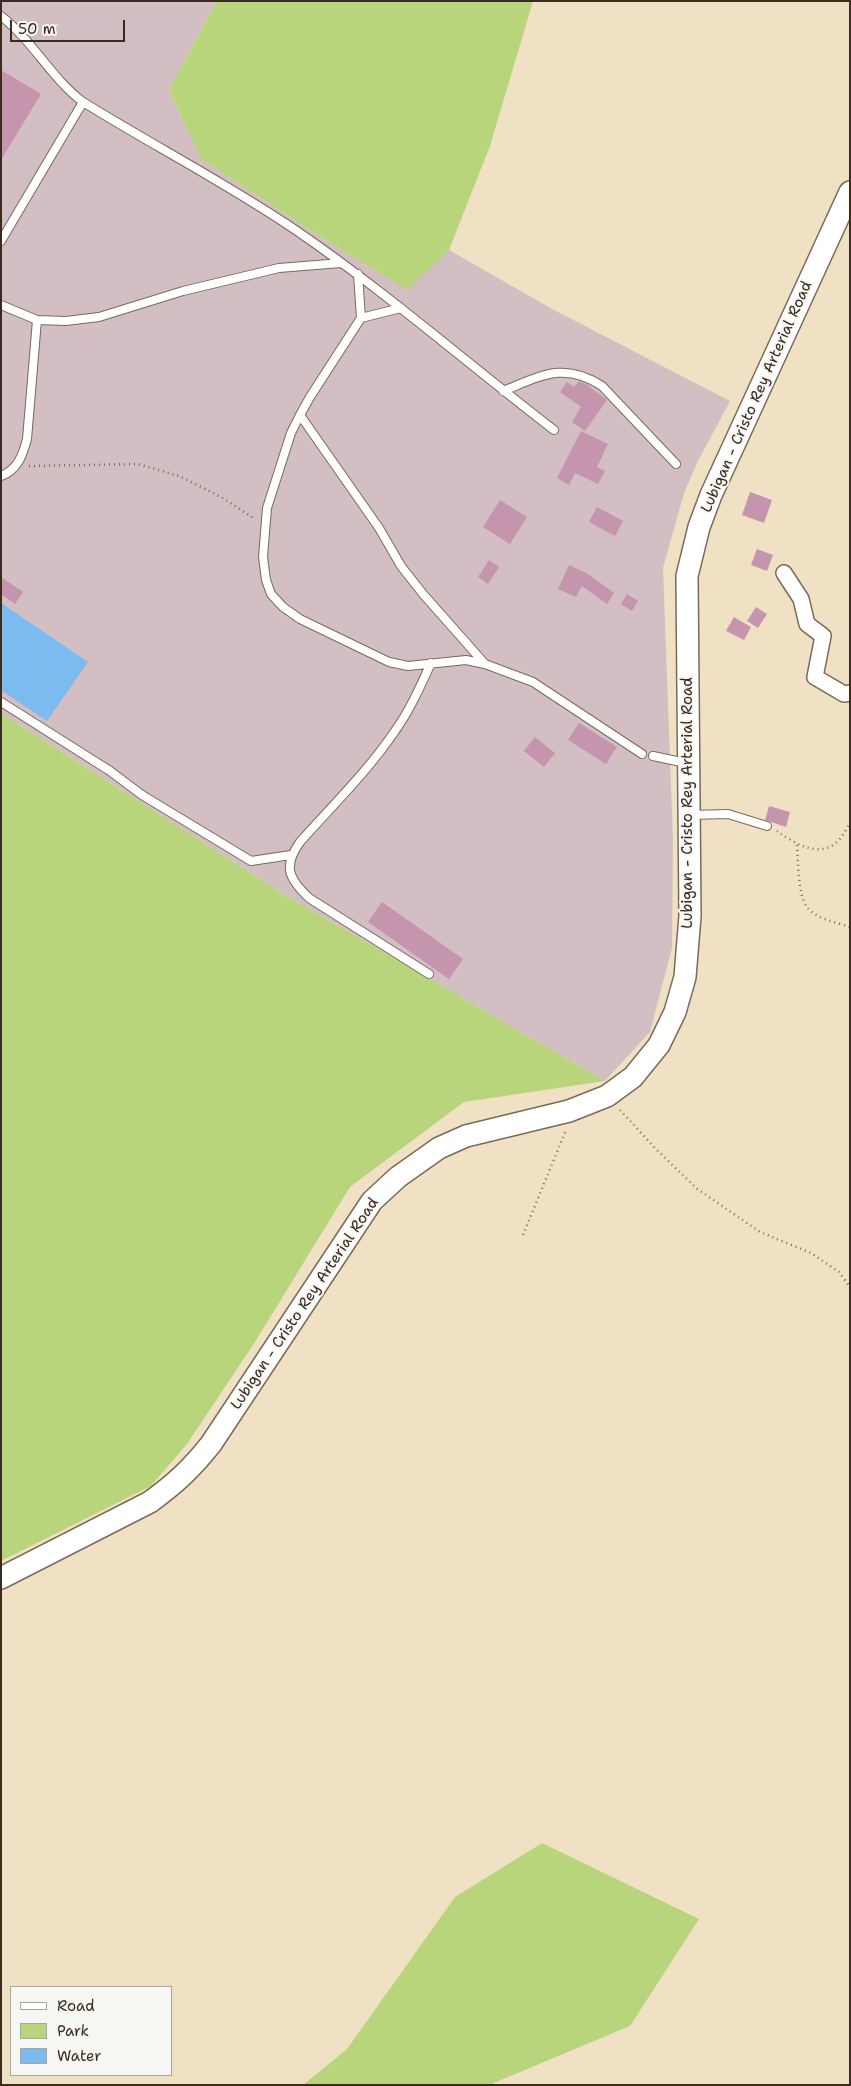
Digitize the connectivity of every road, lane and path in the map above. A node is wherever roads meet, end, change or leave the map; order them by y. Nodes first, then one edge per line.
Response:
1 (1, 16) edge
2 (83, 102) junction
3 (850, 192) edge
4 (1, 241) edge
5 (340, 263) junction
6 (358, 274) junction
7 (1, 306) edge
8 (400, 308) junction
9 (361, 318) junction
10 (38, 320) junction
11 (503, 391) junction
12 (300, 415) junction
13 (554, 430) dead end
14 (676, 464) dead end
15 (16, 466) junction
16 (1, 476) edge
17 (265, 525) junction
18 (784, 573) dead end
19 (431, 664) junction
20 (485, 664) junction
21 (850, 693) edge
22 (1, 702) edge
23 (642, 754) dead end
24 (653, 756) dead end
25 (688, 764) junction
26 (690, 815) junction
27 (850, 823) edge
28 (767, 826) joint
29 (797, 845) junction
30 (291, 855) junction
31 (850, 927) edge
32 (429, 974) dead end
33 (607, 1096) junction
34 (576, 1108) junction
35 (523, 1235) dead end
36 (850, 1287) edge
37 (1, 1578) edge

1 - 2 lane
2 - 4 lane
2 - 5 lane
3 - 25 main road, Lubigan - Cristo Rey Arterial Road
5 - 6 lane
5 - 10 lane
6 - 8 lane
6 - 9 lane
7 - 10 lane
8 - 9 lane
8 - 11 lane
9 - 12 lane
10 - 15 lane
11 - 13 lane
11 - 14 lane
12 - 17 lane
12 - 20 lane
15 - 16 lane
15 - 17 path
17 - 19 lane
18 - 21 street
19 - 20 lane
19 - 30 lane
20 - 23 lane
22 - 30 lane
24 - 25 lane
25 - 26 main road, Lubigan - Cristo Rey Arterial Road
26 - 28 lane
26 - 33 main road, Lubigan - Cristo Rey Arterial Road
27 - 29 path
28 - 29 path
29 - 31 path
30 - 32 lane
33 - 34 main road, Lubigan - Cristo Rey Arterial Road
33 - 36 path
34 - 35 path
34 - 37 main road, Lubigan - Cristo Rey Arterial Road

